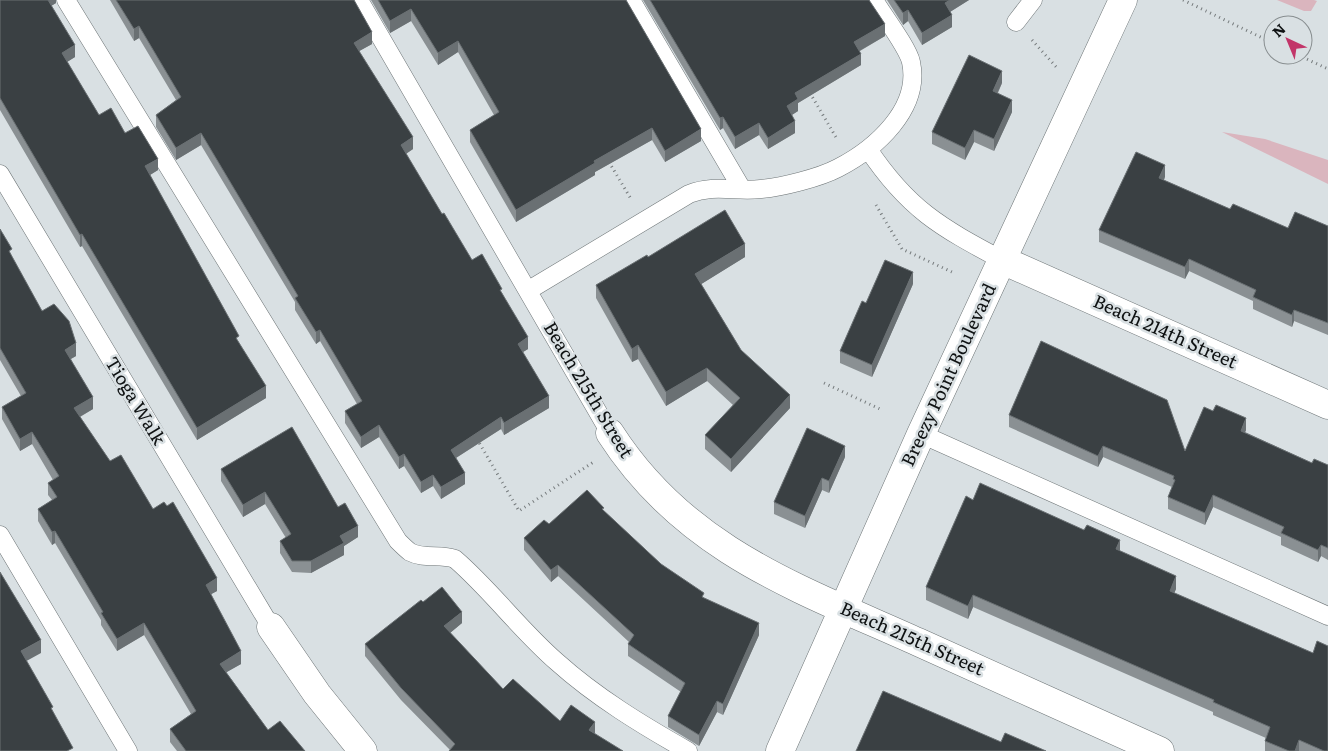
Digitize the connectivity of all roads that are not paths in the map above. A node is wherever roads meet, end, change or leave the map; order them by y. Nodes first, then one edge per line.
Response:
1 (66, 0) edge
2 (360, 0) edge
3 (631, 0) edge
4 (874, 0) edge
5 (1033, 0) edge
6 (1122, 0) edge
7 (1016, 22) dead end
8 (868, 149) junction
9 (0, 174) edge
10 (742, 189) junction
11 (1002, 260) junction
12 (528, 290) junction
13 (1328, 405) edge
14 (921, 434) junction
15 (614, 439) joint
16 (0, 535) edge
17 (843, 608) junction
18 (1328, 616) edge
19 (271, 627) joint
20 (128, 751) edge
21 (363, 751) edge
22 (688, 751) edge
23 (780, 751) edge
24 (1160, 751) edge

1 - 22 lane
2 - 12 lane, Beach 215th Street
3 - 10 lane
4 - 8 lane
5 - 7 lane
6 - 11 street, Breezy Point Boulevard
8 - 10 lane
8 - 11 lane
9 - 19 lane, Tioga Walk
10 - 12 lane
11 - 13 street, Beach 214th Street
11 - 14 street, Breezy Point Boulevard
12 - 15 lane, Beach 215th Street
14 - 17 street, Breezy Point Boulevard
14 - 18 lane
15 - 17 street, Beach 215th Street
16 - 20 lane
17 - 23 street, Breezy Point Boulevard
17 - 24 street, Beach 215th Street
19 - 21 street

